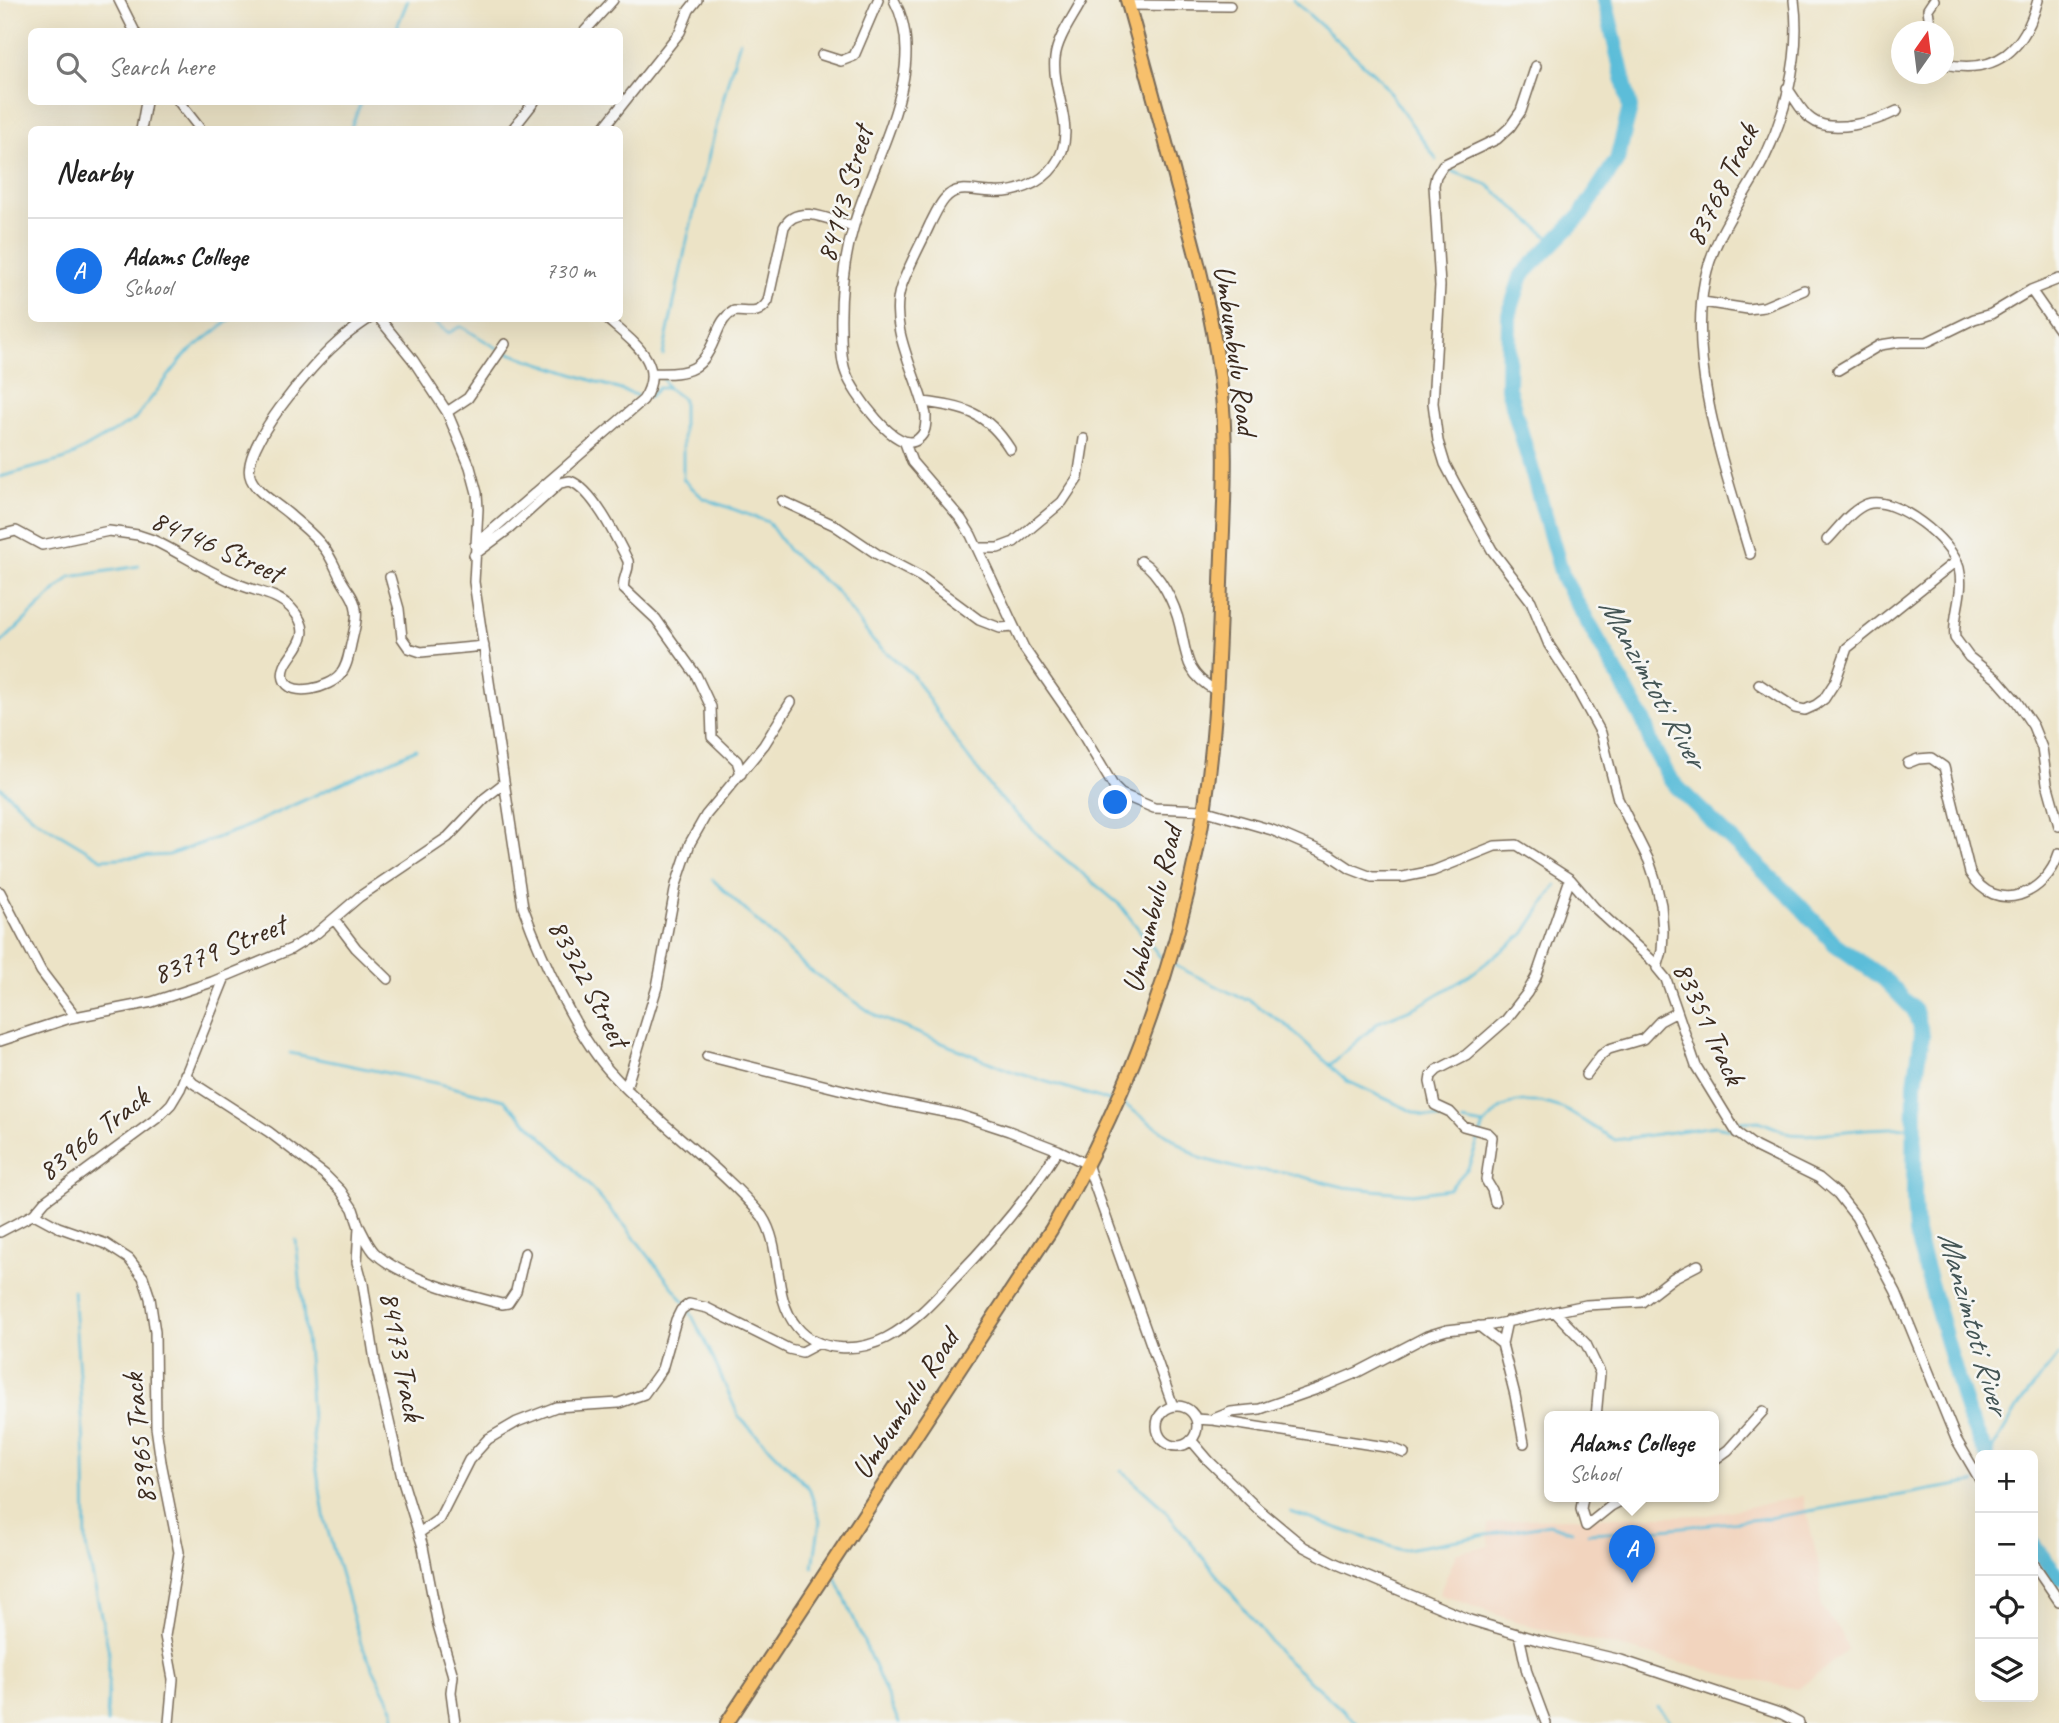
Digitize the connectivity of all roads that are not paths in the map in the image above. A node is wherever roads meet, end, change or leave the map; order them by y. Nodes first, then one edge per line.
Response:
1 (119, 0) edge
2 (613, 0) edge
3 (697, 0) edge
4 (878, 0) edge
5 (894, 0) edge
6 (1082, 0) edge
7 (1794, 0) edge
8 (1934, 0) edge
9 (2038, 0) edge
10 (1127, 2) edge
11 (1230, 6) dead end
12 (1930, 21) edge
13 (133, 28) edge
14 (588, 28) edge
15 (822, 55) dead end
16 (1954, 65) edge
17 (1536, 66) dead end
18 (1787, 88) junction
19 (623, 104) edge
20 (145, 105) edge
21 (181, 105) edge
22 (532, 105) edge
23 (622, 105) edge
24 (1897, 111) dead end
25 (142, 126) edge
26 (198, 126) edge
27 (515, 126) edge
28 (605, 126) edge
29 (853, 227) junction
30 (2059, 279) edge
31 (1804, 290) dead end
32 (2031, 290) junction
33 (1703, 302) junction
34 (365, 322) edge
35 (384, 322) edge
36 (610, 322) edge
37 (2059, 330) edge
38 (505, 344) dead end
39 (1838, 370) dead end
40 (652, 373) junction
41 (923, 402) junction
42 (447, 412) junction
43 (1084, 439) dead end
44 (905, 443) junction
45 (1010, 449) dead end
46 (782, 501) dead end
47 (0, 535) edge
48 (1827, 540) dead end
49 (977, 548) junction
50 (475, 550) junction
51 (1750, 554) dead end
52 (1141, 561) dead end
53 (1955, 561) junction
54 (390, 577) dead end
55 (1014, 627) junction
56 (484, 646) junction
57 (1759, 684) dead end
58 (1215, 690) junction
59 (791, 702) dead end
60 (1908, 764) dead end
61 (741, 775) junction
62 (503, 784) junction
63 (2056, 799) edge
64 (1203, 810) junction
65 (2059, 826) edge
66 (2059, 853) edge
67 (1570, 879) junction
68 (0, 892) edge
69 (334, 919) junction
70 (1657, 968) junction
71 (225, 977) junction
72 (388, 979) dead end
73 (1677, 1012) junction
74 (76, 1017) junction
75 (0, 1041) edge
76 (707, 1056) dead end
77 (185, 1074) junction
78 (1586, 1075) dead end
79 (626, 1088) junction
80 (1058, 1150) junction
81 (1087, 1164) junction
82 (1494, 1202) dead end
83 (34, 1214) junction
84 (359, 1227) junction
85 (0, 1232) edge
86 (525, 1253) dead end
87 (1698, 1265) dead end
88 (1556, 1312) junction
89 (1507, 1321) junction
90 (1479, 1326) junction
91 (819, 1343) junction
92 (1502, 1345) junction
93 (1173, 1406) junction
94 (1597, 1411) edge
95 (1763, 1411) dead end
96 (1196, 1419) junction
97 (1211, 1420) junction
98 (1191, 1440) junction
99 (1524, 1443) dead end
100 (1404, 1453) dead end
101 (1719, 1456) edge
102 (1975, 1471) edge
103 (1582, 1502) edge
104 (1619, 1502) edge
105 (419, 1533) junction
106 (2038, 1570) edge
107 (2059, 1601) edge
108 (1519, 1635) junction
109 (169, 1723) edge
110 (455, 1723) edge
111 (727, 1723) edge
112 (1546, 1723) edge
113 (1799, 1723) edge

1 - 13 street
2 - 14 street
3 - 19 street
4 - 15 street
5 - 29 street, 84143 Street
6 - 41 street
7 - 18 street, 83768 Track
8 - 12 street
9 - 16 street
10 - 11 street
10 - 58 main road, Umbumbulu Road
17 - 70 street
18 - 24 street
18 - 33 street, 83768 Track
20 - 25 street
21 - 26 street
22 - 27 street
23 - 28 street
29 - 40 street
29 - 44 street, 84143 Street
30 - 32 street
31 - 33 street
32 - 37 street
32 - 39 street
33 - 51 street, 83768 Track
34 - 47 street, 84146 Street
35 - 42 street, 83322 Street
36 - 40 street
38 - 42 street
40 - 50 street
41 - 44 street
41 - 45 street
42 - 50 street, 83322 Street
43 - 49 street
44 - 49 street, 83351 Track
46 - 55 street
48 - 53 street
49 - 55 street, 83351 Track
50 - 56 street, 83322 Street
50 - 61 street
52 - 58 street
53 - 57 street
53 - 63 street
54 - 56 street
55 - 64 street, 83351 Track
56 - 62 street, 83322 Street
58 - 64 main road, Umbumbulu Road
59 - 61 street
60 - 66 street
61 - 79 street
62 - 69 street, 83779 Street
62 - 79 street, 83322 Street
63 - 65 street
64 - 67 street, 83351 Track
64 - 81 main road, Umbumbulu Road
67 - 70 street, 83351 Track
67 - 82 street
68 - 74 street
69 - 71 street, 83779 Street
69 - 72 street
70 - 73 street, 83351 Track
71 - 74 street, 83779 Street
71 - 77 street, 83966 Track
73 - 78 street
73 - 102 street, 83351 Track
74 - 75 street, 83779 Street
76 - 80 street
77 - 83 street, 83966 Track
77 - 84 street, 84173 Track
79 - 91 street, 83322 Street
80 - 81 street
80 - 91 street
81 - 93 street
81 - 111 main road, Umbumbulu Road
83 - 85 street, 83966 Track
83 - 109 street, 83965 Track
84 - 86 street
84 - 105 street, 84173 Track
87 - 88 street
88 - 89 street
88 - 94 street
89 - 90 street
89 - 92 street
90 - 92 street
90 - 97 street
91 - 105 street
92 - 99 street
93 - 96 street
93 - 98 street
95 - 101 street
96 - 97 street
96 - 98 street
97 - 100 street
98 - 108 street
103 - 104 street
105 - 110 street, 84173 Track
106 - 107 street
108 - 112 street
108 - 113 street

